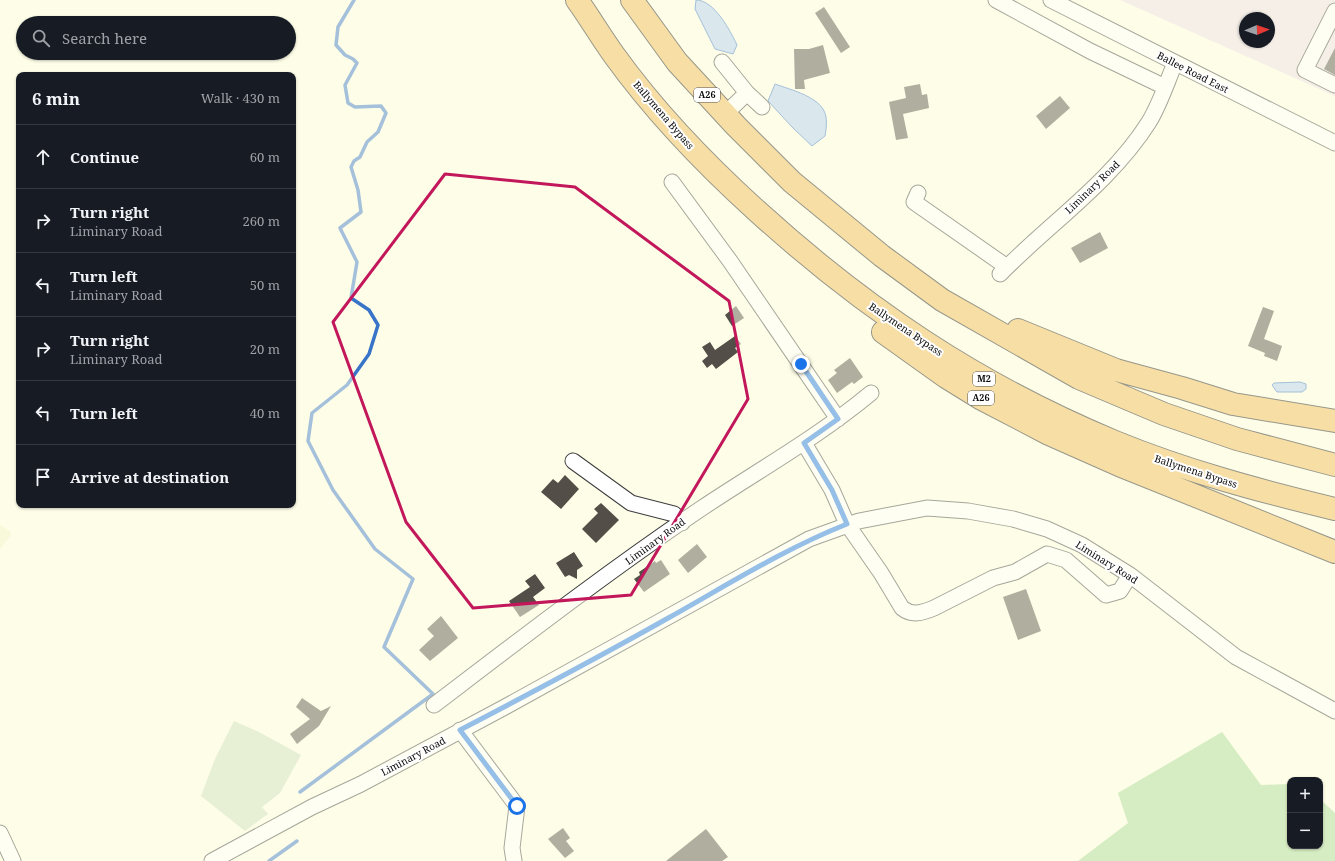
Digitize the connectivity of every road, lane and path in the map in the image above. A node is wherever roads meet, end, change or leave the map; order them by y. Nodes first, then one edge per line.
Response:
1 (577, 0) edge
2 (632, 0) edge
3 (996, 0) edge
4 (1051, 0) edge
5 (1335, 11) edge
6 (722, 62) dead end
7 (1174, 63) junction
8 (1335, 84) edge
9 (1165, 87) junction
10 (747, 93) junction
11 (762, 107) dead end
12 (725, 114) junction
13 (1335, 143) edge
14 (690, 147) junction
15 (672, 182) dead end
16 (792, 182) junction
17 (918, 192) dead end
18 (871, 393) dead end
19 (838, 419) junction
20 (1335, 421) edge
21 (804, 443) junction
22 (573, 460) dead end
23 (1335, 465) edge
24 (1335, 509) edge
25 (682, 522) junction
26 (847, 524) junction
27 (1335, 552) edge
28 (1130, 575) junction
29 (434, 704) dead end
30 (1335, 711) edge
31 (460, 730) junction
32 (0, 833) edge
33 (13, 861) edge
34 (212, 861) edge
35 (514, 861) edge

1 - 14 highway, Ballymena Bypass / A26
2 - 12 highway, A26
3 - 9 street
4 - 7 street, Ballee Road East
5 - 8 street
6 - 10 street
7 - 9 street, Liminary Road
7 - 13 street, Ballee Road East
9 - 17 street, Liminary Road
10 - 11 street
10 - 12 street
12 - 16 highway, A26
14 - 24 highway, Ballymena Bypass / M2
14 - 27 highway, A26
15 - 19 street
16 - 20 highway, A26
16 - 23 highway
18 - 19 street, Liminary Road
19 - 21 street, Liminary Road
21 - 25 street, Liminary Road
21 - 26 street
22 - 25 street
25 - 29 street, Liminary Road
26 - 28 street, Liminary Road
26 - 28 street
26 - 31 street, Liminary Road
28 - 30 street, Liminary Road
31 - 34 street, Liminary Road
31 - 35 street
32 - 33 street

